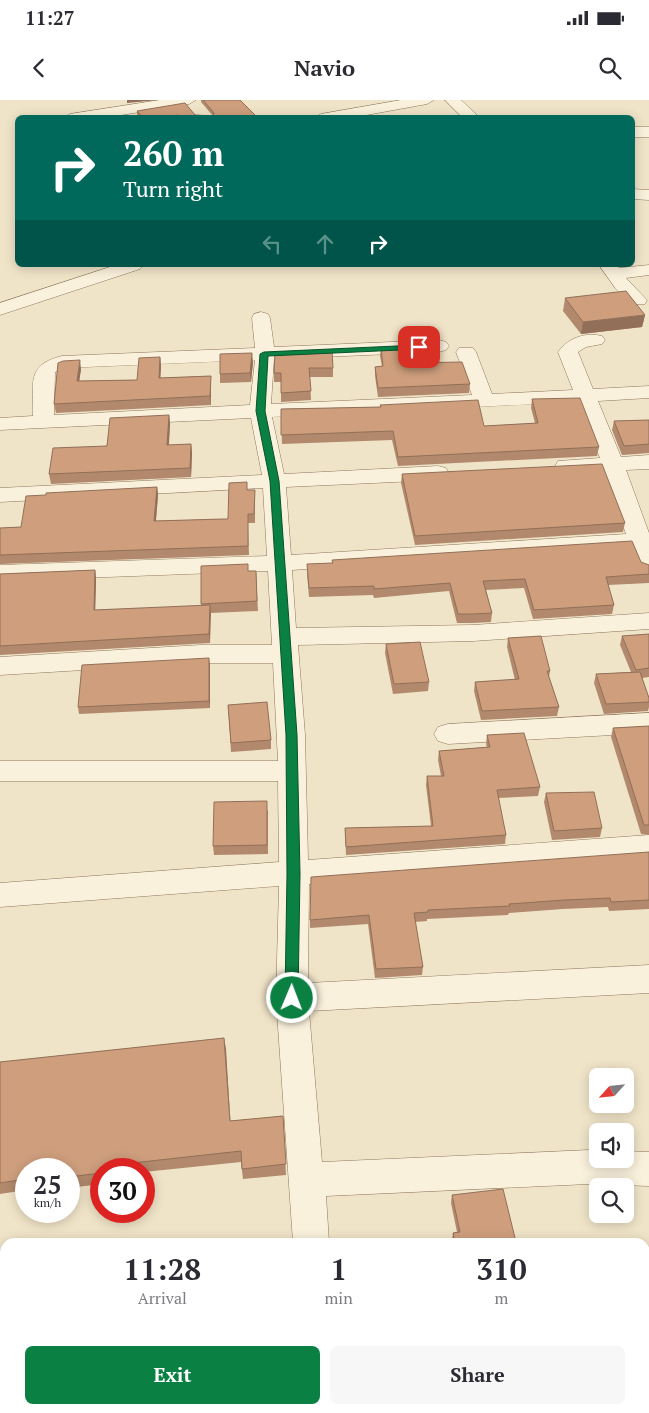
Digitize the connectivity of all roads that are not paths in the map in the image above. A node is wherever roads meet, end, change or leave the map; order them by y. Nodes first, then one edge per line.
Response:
1 (189, 100) edge
2 (427, 100) edge
3 (452, 100) edge
4 (201, 112) dead end
5 (468, 114) edge
6 (90, 115) edge
7 (339, 115) edge
8 (448, 115) dead end
9 (635, 132) edge
10 (649, 132) edge
11 (635, 194) edge
12 (649, 195) edge
13 (128, 267) edge
14 (611, 269) edge
15 (649, 270) edge
16 (638, 300) dead end
17 (0, 309) edge
18 (261, 318) dead end
19 (595, 340) edge
20 (439, 346) dead end
21 (466, 352) dead end
22 (264, 354) junction
23 (649, 392) edge
24 (586, 396) junction
25 (484, 401) junction
26 (260, 411) junction
27 (43, 422) junction
28 (0, 424) edge
29 (649, 462) edge
30 (613, 464) junction
31 (544, 467) edge
32 (454, 472) edge
33 (274, 481) junction
34 (0, 494) edge
35 (644, 540) edge
36 (278, 563) junction
37 (649, 566) edge
38 (0, 573) edge
39 (649, 621) edge
40 (285, 646) junction
41 (0, 666) edge
42 (649, 723) edge
43 (448, 734) dead end
44 (0, 771) edge
45 (292, 771) junction
46 (649, 847) edge
47 (294, 874) junction
48 (0, 896) edge
49 (649, 979) edge
50 (292, 998) junction
51 (649, 1169) edge
52 (307, 1180) junction
53 (311, 1238) edge

1 - 4 street
1 - 6 street
2 - 7 street
3 - 5 street
5 - 8 street
9 - 10 street
11 - 12 street
13 - 17 street
14 - 15 street
14 - 16 street
18 - 22 street
19 - 24 street
20 - 22 street
21 - 25 street
22 - 26 street
22 - 27 street
23 - 24 street
24 - 25 street
24 - 30 street
25 - 26 street
26 - 27 street
26 - 33 street
27 - 28 street
29 - 30 street
30 - 31 street
30 - 35 street
32 - 33 street
33 - 34 street
33 - 36 street
35 - 36 street
35 - 37 street
36 - 38 street
36 - 40 street
39 - 40 street
40 - 41 street
40 - 45 street
42 - 43 street
44 - 45 street
45 - 47 street
46 - 47 street
47 - 48 street
47 - 50 street
49 - 50 street
50 - 52 street
51 - 52 street
52 - 53 street

